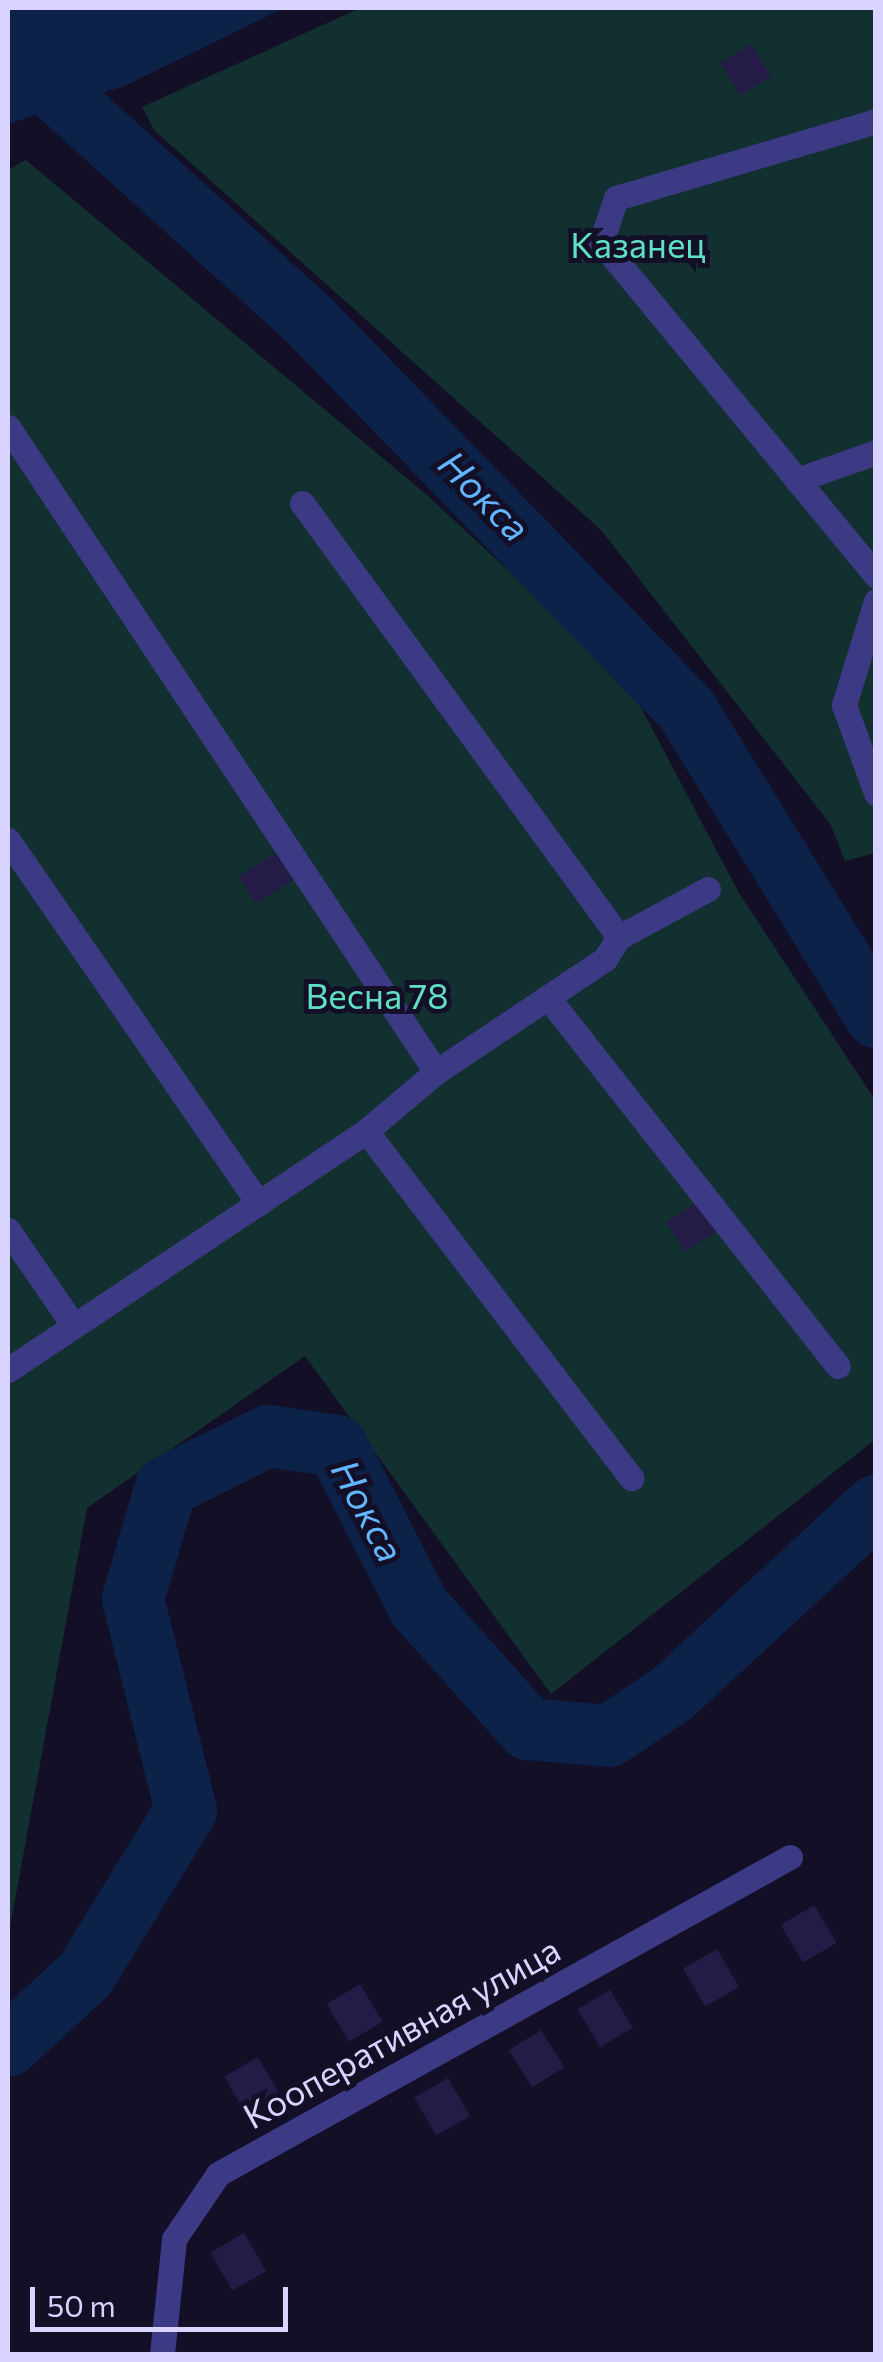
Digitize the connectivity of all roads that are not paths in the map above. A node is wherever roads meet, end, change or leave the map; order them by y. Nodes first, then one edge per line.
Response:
1 (876, 121) edge
2 (8, 427) edge
3 (876, 452) edge
4 (796, 480) junction
5 (302, 504) dead end
6 (876, 576) edge
7 (876, 601) edge
8 (876, 793) edge
9 (8, 840) edge
10 (708, 889) dead end
11 (619, 937) junction
12 (549, 999) junction
13 (436, 1072) junction
14 (366, 1131) junction
15 (258, 1204) junction
16 (8, 1230) edge
17 (74, 1326) junction
18 (838, 1366) dead end
19 (8, 1370) edge
20 (631, 1478) dead end
21 (790, 1857) dead end
22 (162, 2354) edge

1 - 4 street
2 - 13 street
3 - 4 street
4 - 6 street
5 - 11 street
7 - 8 street
9 - 15 street
10 - 11 street
11 - 12 street
12 - 13 street
12 - 18 street
13 - 14 street
14 - 15 street
14 - 20 street
15 - 17 street
16 - 17 street
17 - 19 street
21 - 22 street, Кооперативная улица

